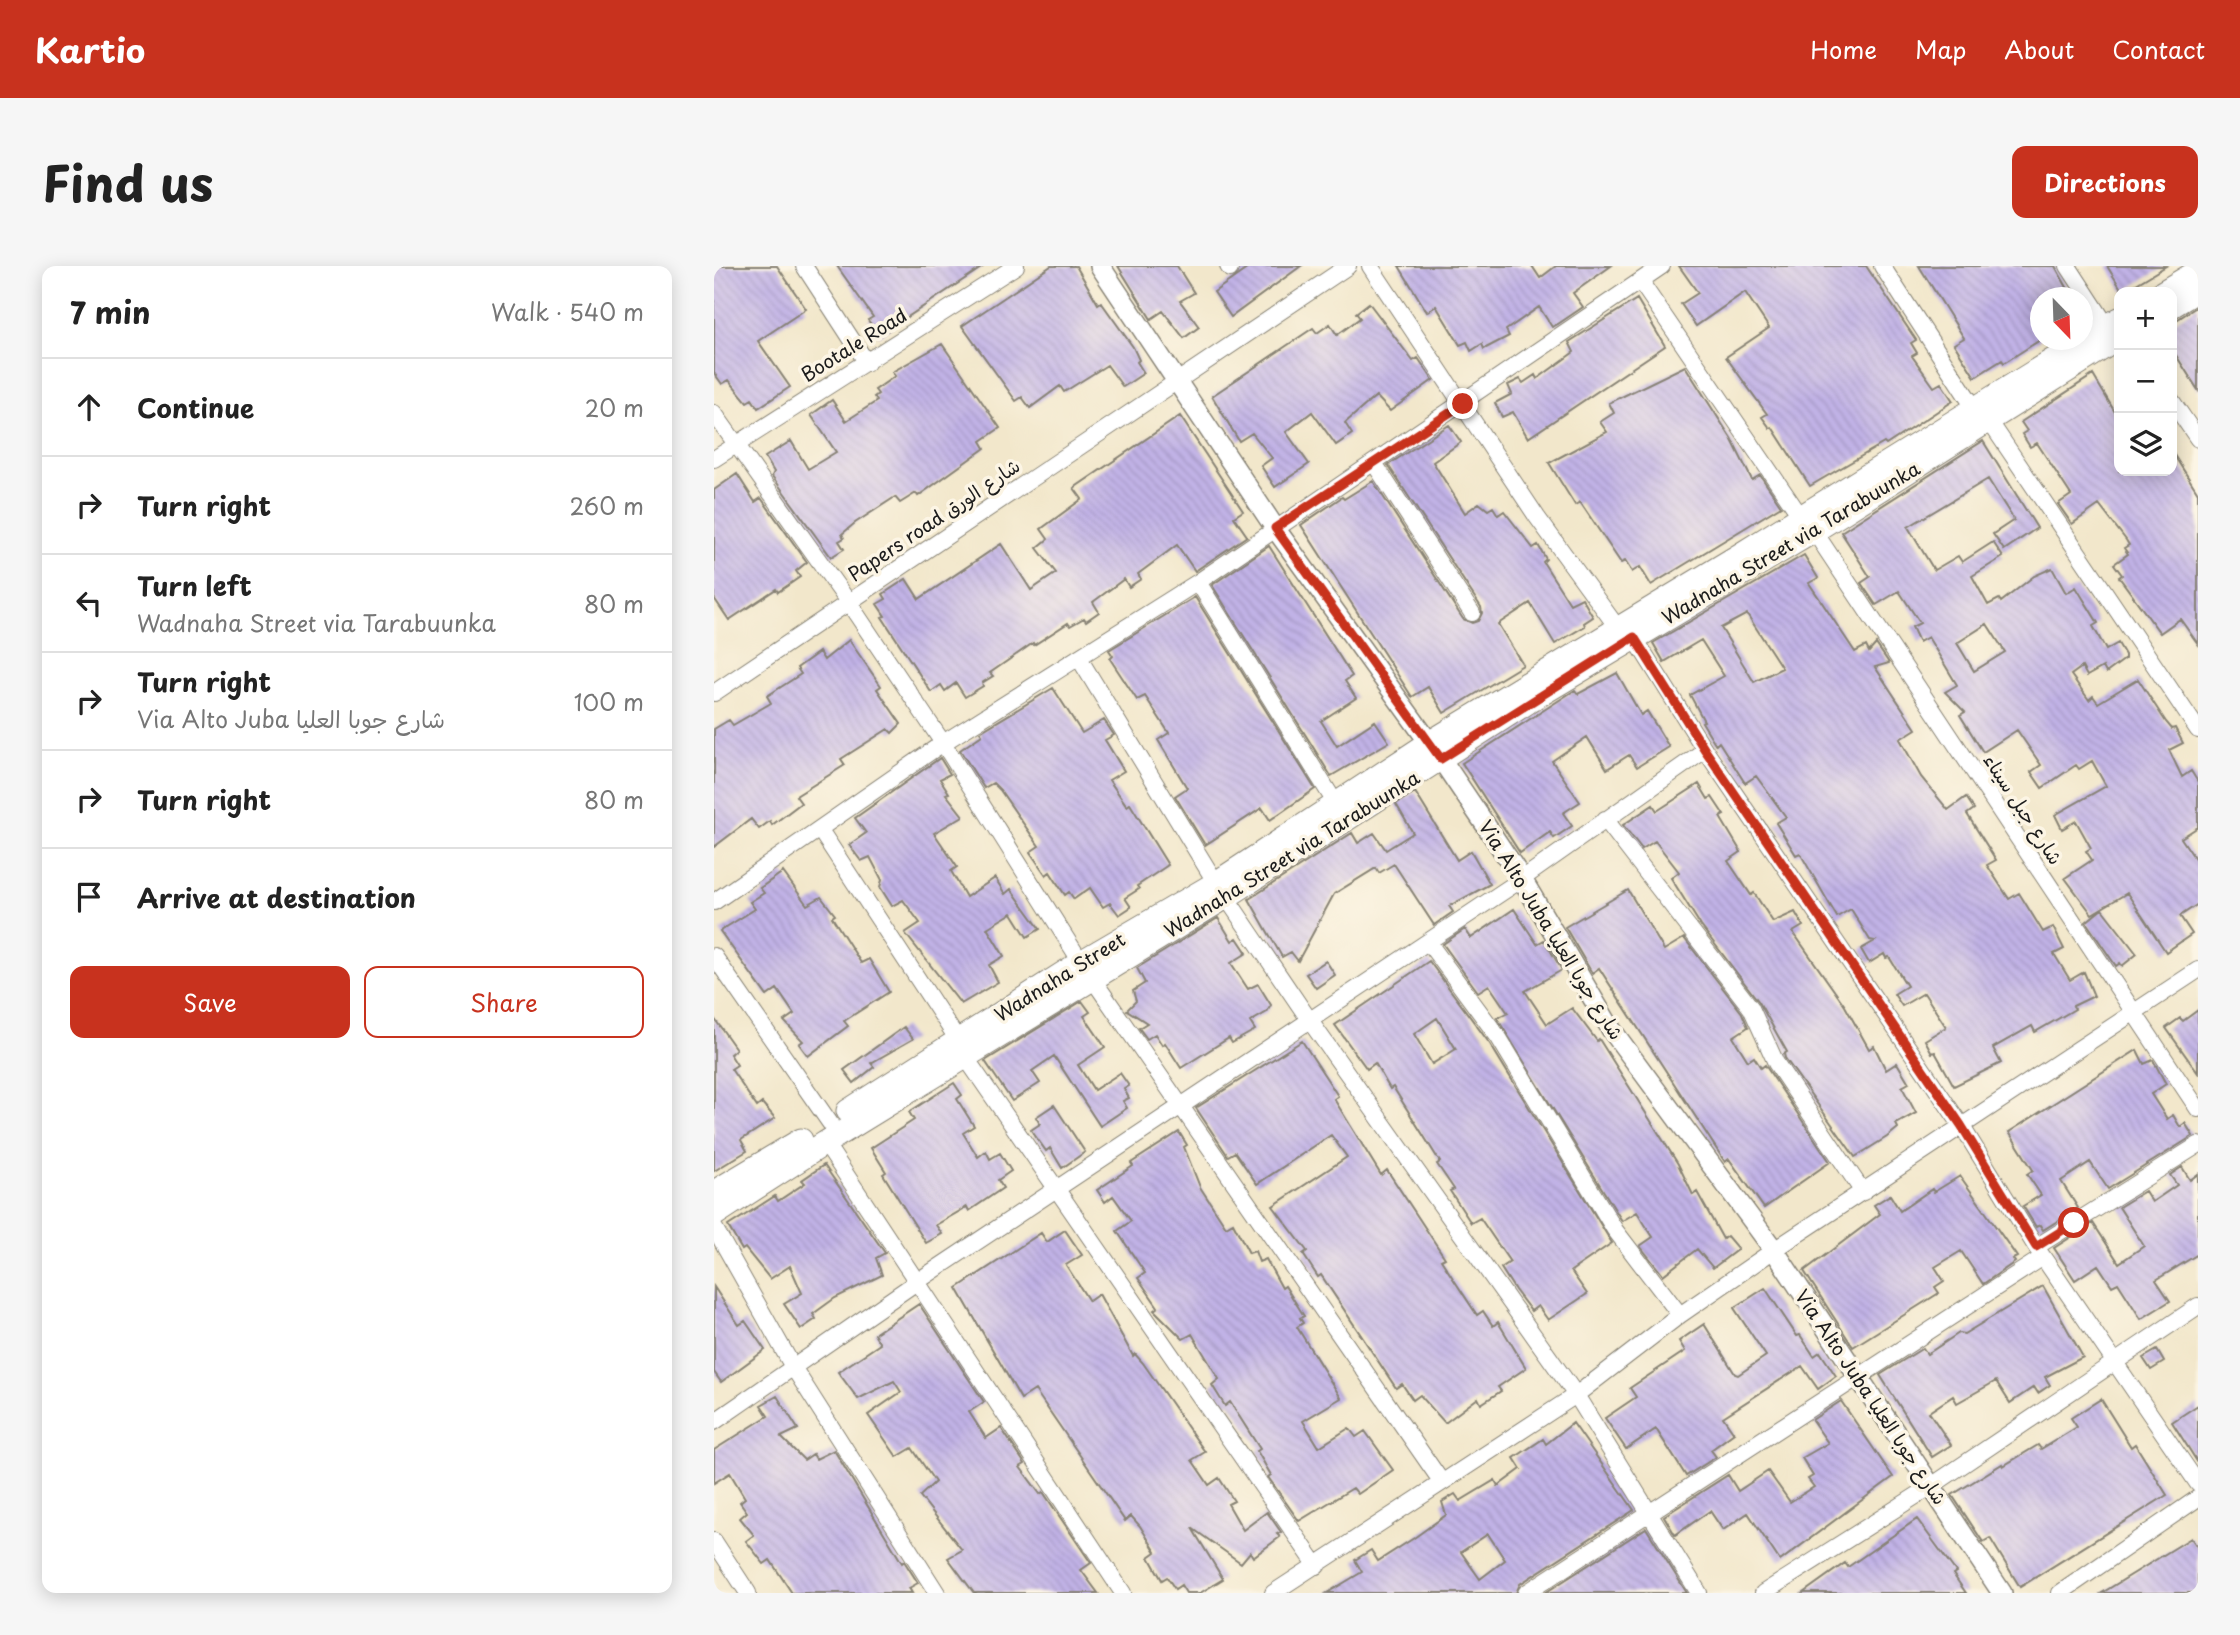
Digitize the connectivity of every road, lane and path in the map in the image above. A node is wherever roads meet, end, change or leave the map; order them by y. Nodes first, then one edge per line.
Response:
1 (804, 266) edge
2 (985, 266) edge
3 (1016, 266) edge
4 (1100, 266) edge
5 (1348, 266) edge
6 (1370, 266) edge
7 (1662, 266) edge
8 (1882, 266) edge
9 (2068, 266) edge
10 (2198, 271) edge
11 (995, 279) junction
12 (1640, 281) junction
13 (2171, 287) edge
14 (2198, 290) edge
15 (2177, 303) edge
16 (2114, 327) edge
17 (2114, 329) edge
18 (867, 363) junction
19 (1177, 382) junction
20 (1463, 404) junction
21 (2177, 408) edge
22 (714, 413) edge
23 (1982, 415) junction
24 (2198, 439) edge
25 (737, 443) junction
26 (714, 459) edge
27 (1374, 463) junction
28 (1808, 524) junction
29 (1275, 528) junction
30 (1198, 582) junction
31 (849, 603) junction
32 (1472, 612) dead end
33 (1626, 632) junction
34 (1079, 658) junction
35 (714, 693) edge
36 (2198, 730) edge
37 (943, 743) junction
38 (1705, 750) junction
39 (1435, 751) junction
40 (1336, 804) junction
41 (1605, 819) junction
42 (820, 830) junction
43 (1521, 879) junction
44 (1221, 890) junction
45 (714, 902) edge
46 (1428, 942) junction
47 (714, 956) edge
48 (1087, 970) junction
49 (2198, 970) edge
50 (2133, 1014) junction
51 (1310, 1021) junction
52 (962, 1049) junction
53 (1182, 1107) junction
54 (2198, 1109) edge
55 (1961, 1125) junction
56 (827, 1133) junction
57 (2198, 1145) edge
58 (1058, 1189) junction
59 (714, 1192) edge
60 (1863, 1192) junction
61 (714, 1214) edge
62 (714, 1227) edge
63 (1774, 1250) junction
64 (2040, 1252) junction
65 (918, 1281) junction
66 (2198, 1306) edge
67 (1680, 1315) junction
68 (2114, 1360) junction
69 (793, 1367) junction
70 (1856, 1376) junction
71 (1576, 1395) junction
72 (714, 1422) edge
73 (1441, 1481) junction
74 (2198, 1484) edge
75 (1930, 1487) junction
76 (2198, 1498) edge
77 (1648, 1512) junction
78 (714, 1541) edge
79 (1317, 1566) junction
80 (748, 1593) edge
81 (937, 1593) edge
82 (1123, 1593) edge
83 (1273, 1593) edge
84 (1526, 1593) edge
85 (1699, 1593) edge
86 (1763, 1593) edge
87 (2002, 1593) edge
88 (2060, 1593) edge

1 - 18 street
2 - 11 street
3 - 11 street, Bootale Road
4 - 19 street, Via Alto Juba شارع جوبا العليا
5 - 19 street, Papers road شارع الورق
6 - 20 street
7 - 12 street
8 - 23 street
9 - 16 street
10 - 13 main road
11 - 18 street, Bootale Road
12 - 20 street
12 - 28 street, شارع جبل سيناء
14 - 15 main road
17 - 23 main road, Wadnaha Street
18 - 25 street, Bootale Road
19 - 29 street, Via Alto Juba شارع جوبا العليا
19 - 31 street, Papers road شارع الورق
20 - 27 street
20 - 33 street
21 - 24 street
22 - 25 street
23 - 28 main road, Wadnaha Street
23 - 36 street
25 - 26 street, Bootale Road
25 - 31 street
27 - 29 street
27 - 32 street
28 - 33 main road, Wadnaha Street
28 - 50 street, شارع جبل سيناء
29 - 30 street
29 - 39 street, Via Alto Juba شارع جوبا العليا
30 - 34 street
30 - 40 street
31 - 35 street, Papers road شارع الورق
31 - 37 street
33 - 38 street
33 - 39 main road, Wadnaha Street
34 - 37 street
34 - 44 street
37 - 42 street
37 - 48 street
38 - 41 street
38 - 55 street
39 - 40 main road, Wadnaha Street
39 - 43 street, Via Alto Juba شارع جوبا العليا
39 - 44 main road, Wadnaha Street via Tarabuunka
40 - 44 main road, Wadnaha Street
41 - 43 street
41 - 60 street
42 - 45 street
42 - 52 street
43 - 46 street
43 - 63 street, Via Alto Juba شارع جوبا العليا
44 - 48 main road, Wadnaha Street
44 - 51 street
46 - 51 street
46 - 67 street
47 - 56 street
48 - 52 main road, Wadnaha Street
48 - 53 street
49 - 50 street
50 - 54 street, شارع جبل سيناء
50 - 55 street
51 - 53 street
51 - 71 street
52 - 56 main road, Wadnaha Street
52 - 58 street
53 - 58 street
53 - 73 street
55 - 60 street
55 - 64 street
56 - 59 main road, Wadnaha Street
56 - 61 main road
56 - 65 street
57 - 64 street
58 - 65 street
58 - 79 street
60 - 63 street
62 - 69 street
63 - 67 street
63 - 70 street, Via Alto Juba شارع جوبا العليا
64 - 68 street
64 - 70 street
65 - 69 street
65 - 82 street
66 - 68 street
67 - 71 street
68 - 74 street
68 - 75 street
69 - 72 street
69 - 81 street
70 - 75 street, Via Alto Juba شارع جوبا العليا
70 - 77 street
71 - 73 street
71 - 77 street
73 - 79 street
75 - 86 street
75 - 87 street, Via Alto Juba شارع جوبا العليا
76 - 88 street
77 - 84 street
77 - 85 street
78 - 80 street
79 - 83 street

